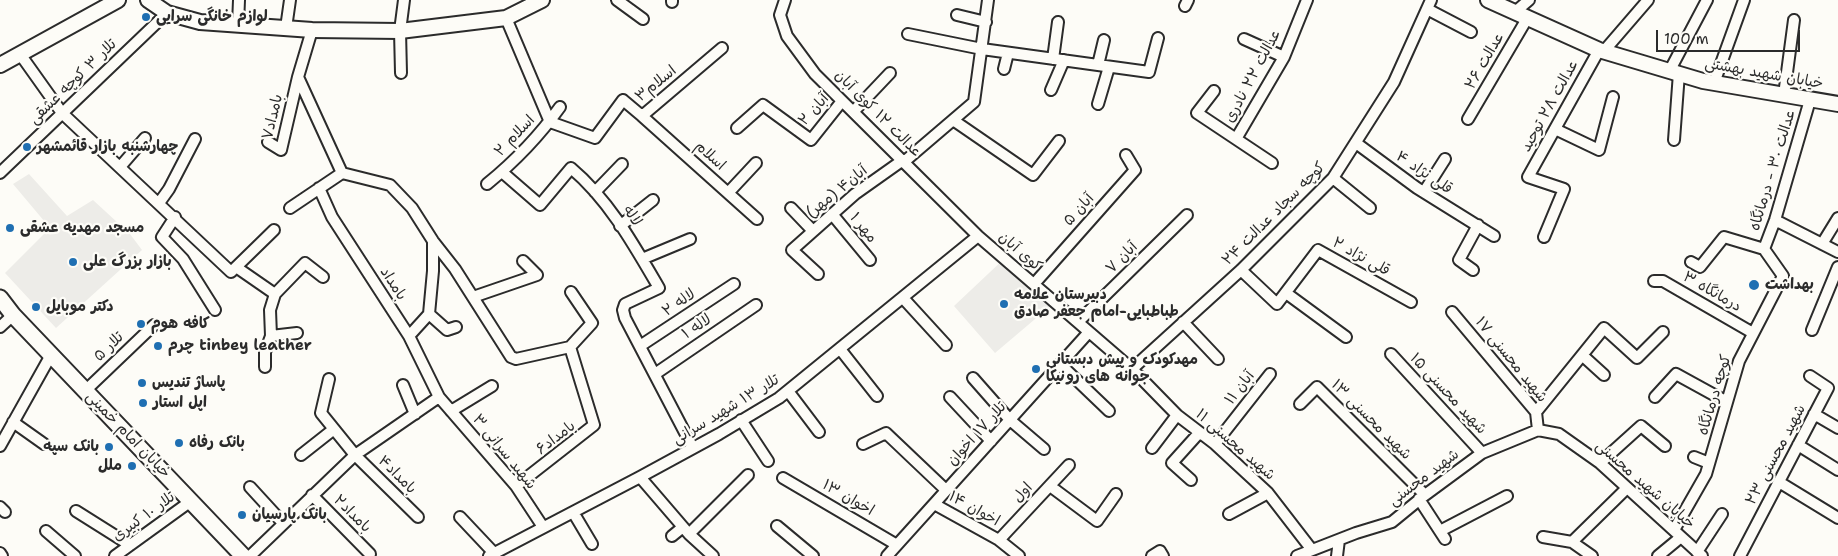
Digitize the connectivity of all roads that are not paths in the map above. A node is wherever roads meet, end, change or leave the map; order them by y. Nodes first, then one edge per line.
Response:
1 (118, 0) edge
2 (148, 0) edge
3 (239, 0) edge
4 (290, 0) edge
5 (404, 0) edge
6 (542, 0) edge
7 (617, 0) edge
8 (785, 0) edge
9 (988, 0) edge
10 (1307, 0) edge
11 (1488, 0) edge
12 (1529, 0) edge
13 (1648, 0) edge
14 (1707, 0) edge
15 (1744, 0) edge
16 (1429, 4) edge
17 (167, 12) junction
18 (957, 15) dead end
19 (1521, 15) junction
20 (506, 18) junction
21 (643, 19) dead end
22 (1794, 20) dead end
23 (986, 22) junction
24 (1058, 22) dead end
25 (238, 25) junction
26 (286, 28) junction
27 (312, 30) junction
28 (400, 31) junction
29 (1470, 32) dead end
30 (908, 34) dead end
31 (1158, 38) dead end
32 (1244, 39) dead end
33 (1104, 40) dead end
34 (722, 48) dead end
35 (982, 49) junction
36 (1602, 50) junction
37 (1008, 53) junction
38 (20, 54) junction
39 (1284, 57) junction
40 (1058, 60) junction
41 (0, 65) edge
42 (1098, 65) junction
43 (1109, 67) junction
44 (1004, 69) dead end
45 (1674, 72) junction
46 (401, 73) dead end
47 (890, 73) dead end
48 (298, 77) junction
49 (1714, 83) junction
50 (1051, 90) dead end
51 (1214, 91) dead end
52 (1784, 95) junction
53 (1612, 96) dead end
54 (1810, 100) junction
55 (842, 101) junction
56 (1098, 104) dead end
57 (1838, 104) edge
58 (560, 107) dead end
59 (854, 111) junction
60 (62, 113) junction
61 (642, 116) junction
62 (1468, 119) dead end
63 (953, 120) junction
64 (550, 122) junction
65 (737, 128) dead end
66 (1555, 129) junction
67 (145, 138) dead end
68 (1236, 138) junction
69 (195, 139) dead end
70 (1674, 140) dead end
71 (268, 142) dead end
72 (1059, 142) dead end
73 (1356, 143) junction
74 (1126, 155) dead end
75 (1445, 159) dead end
76 (904, 161) junction
77 (756, 163) dead end
78 (1272, 163) dead end
79 (622, 164) dead end
80 (2, 167) edge
81 (120, 167) junction
82 (502, 172) junction
83 (342, 173) junction
84 (1334, 178) junction
85 (487, 184) dead end
86 (319, 188) junction
87 (595, 192) junction
88 (1424, 192) junction
89 (728, 194) junction
90 (653, 200) dead end
91 (159, 203) junction
92 (290, 208) dead end
93 (791, 208) dead end
94 (1370, 208) dead end
95 (832, 214) junction
96 (1187, 215) dead end
97 (175, 217) junction
98 (1838, 218) edge
99 (757, 219) dead end
100 (1775, 220) junction
101 (620, 226) junction
102 (1478, 226) junction
103 (274, 230) dead end
104 (813, 231) junction
105 (978, 236) junction
106 (1494, 236) dead end
107 (1544, 237) dead end
108 (690, 239) dead end
109 (433, 241) junction
110 (1822, 244) junction
111 (1764, 249) junction
112 (1838, 252) edge
113 (642, 259) junction
114 (870, 260) dead end
115 (524, 261) dead end
116 (1691, 262) dead end
117 (236, 267) junction
118 (1838, 267) edge
119 (1241, 270) junction
120 (1473, 270) dead end
121 (818, 274) dead end
122 (324, 277) dead end
123 (1654, 281) dead end
124 (734, 284) dead end
125 (1034, 284) junction
126 (571, 292) dead end
127 (1286, 293) junction
128 (275, 294) junction
129 (473, 297) junction
130 (0, 298) edge
131 (903, 298) junction
132 (1411, 302) dead end
133 (756, 305) dead end
134 (0, 306) edge
135 (215, 310) dead end
136 (1452, 312) dead end
137 (429, 314) junction
138 (12, 315) junction
139 (1078, 322) junction
140 (1183, 322) junction
141 (154, 325) dead end
142 (456, 326) dead end
143 (0, 327) edge
144 (1812, 330) dead end
145 (297, 332) dead end
146 (1089, 332) junction
147 (1663, 332) dead end
148 (1753, 333) junction
149 (272, 336) junction
150 (408, 336) junction
151 (1346, 337) dead end
152 (946, 345) dead end
153 (640, 346) junction
154 (570, 347) junction
155 (840, 349) junction
156 (1391, 354) dead end
157 (51, 355) junction
158 (1582, 356) junction
159 (1218, 359) dead end
160 (1060, 364) junction
161 (265, 367) dead end
162 (1132, 369) junction
163 (655, 374) junction
164 (1270, 374) dead end
165 (1604, 375) dead end
166 (1810, 376) dead end
167 (973, 378) dead end
168 (328, 379) dead end
169 (403, 385) dead end
170 (492, 386) dead end
171 (85, 391) junction
172 (788, 391) junction
173 (878, 396) dead end
174 (950, 396) dead end
175 (439, 397) junction
176 (1655, 397) dead end
177 (1727, 402) junction
178 (1300, 404) dead end
179 (451, 411) junction
180 (1108, 411) dead end
181 (1536, 412) junction
182 (415, 414) junction
183 (1814, 414) junction
184 (1177, 415) junction
185 (741, 420) junction
186 (1010, 420) junction
187 (13, 422) junction
188 (334, 428) junction
189 (1838, 428) edge
190 (1538, 430) junction
191 (818, 432) dead end
192 (1199, 432) junction
193 (991, 441) junction
194 (44, 444) dead end
195 (863, 444) dead end
196 (1215, 444) junction
197 (1798, 445) junction
198 (0, 446) edge
199 (1665, 446) dead end
200 (693, 448) junction
201 (1152, 448) dead end
202 (1044, 449) dead end
203 (1482, 453) junction
204 (355, 454) junction
205 (301, 455) dead end
206 (1694, 457) dead end
207 (768, 461) dead end
208 (1710, 462) junction
209 (1600, 463) junction
210 (1069, 465) dead end
211 (1838, 470) edge
212 (748, 476) dead end
213 (640, 477) junction
214 (783, 478) dead end
215 (1191, 480) dead end
216 (1779, 482) junction
217 (516, 486) junction
218 (1050, 486) junction
219 (250, 487) dead end
220 (1627, 488) junction
221 (946, 490) junction
222 (1268, 493) junction
223 (1116, 494) dead end
224 (312, 495) junction
225 (1507, 496) dead end
226 (1422, 497) junction
227 (191, 502) junction
228 (934, 504) junction
229 (76, 511) dead end
230 (573, 512) junction
231 (1229, 514) dead end
232 (1722, 514) dead end
233 (460, 517) dead end
234 (418, 518) dead end
235 (1838, 518) edge
236 (283, 523) junction
237 (777, 526) dead end
238 (543, 527) junction
239 (46, 531) dead end
240 (686, 531) junction
241 (1677, 534) junction
242 (672, 536) dead end
243 (1543, 537) dead end
244 (1000, 540) junction
245 (1339, 540) junction
246 (1572, 542) junction
247 (592, 544) dead end
248 (130, 545) junction
249 (897, 545) junction
250 (1312, 550) junction
251 (370, 554) dead end
252 (491, 554) edge
253 (1699, 554) edge
254 (119, 555) edge
255 (74, 556) edge
256 (243, 556) edge
257 (250, 556) edge
258 (713, 556) edge
259 (813, 556) edge
260 (887, 556) edge
261 (1019, 556) edge
262 (1152, 556) edge
263 (1163, 556) edge
264 (1297, 556) edge
265 (1337, 556) edge
266 (1592, 556) edge
267 (1658, 556) edge
268 (1740, 556) edge

1 - 38 main road
2 - 17 main road
3 - 25 street
4 - 26 street
5 - 28 street
6 - 20 main road
7 - 21 street
8 - 55 street, عدالت ۱۲ کوی آبان
9 - 23 street, آبان۴ (مهر)
10 - 39 street, عدالت ۲۲ نادری
11 - 19 main road, خیابان شهید بهشتی
12 - 19 street, عدالت ۲۶
13 - 36 street, عدالت ۲۸ توحید
14 - 45 street
15 - 49 street
16 - 29 street
16 - 73 street, کوچه سجاد عدالت ۲۴
17 - 25 main road
17 - 60 street, تلار ۳ کوچه عشقی
18 - 23 street
19 - 36 main road, خیابان شهید بهشتی
19 - 62 street, عدالت ۲۶
20 - 28 main road
20 - 64 street
22 - 52 street
23 - 35 street, آبان۴ (مهر)
24 - 40 street
25 - 26 main road
26 - 27 main road
27 - 28 main road
27 - 48 street
28 - 46 street
30 - 35 street
31 - 43 street
32 - 39 street
33 - 42 street
34 - 61 street, اسلام۳
35 - 37 street
35 - 63 street, آبان۴ (مهر)
36 - 45 main road, خیابان شهید بهشتی
36 - 66 street, عدالت ۲۸ توحید
37 - 40 street
37 - 44 street
38 - 41 main road
38 - 60 street
39 - 68 street, عدالت ۲۲ نادری
40 - 42 street
40 - 50 street
42 - 43 street
43 - 56 street
45 - 49 main road, خیابان شهید بهشتی
45 - 70 street
47 - 59 street
48 - 71 street, بامداد۷
48 - 83 street
49 - 52 main road, خیابان شهید بهشتی
51 - 68 street
52 - 54 main road, خیابان شهید بهشتی
53 - 66 street
54 - 57 main road, خیابان شهید بهشتی
54 - 100 street, عدالت ۳۰ - درمانگاه
55 - 59 street, عدالت ۱۲ کوی آبان
55 - 65 street, آبان ۲
58 - 64 street, اسلام ۲
59 - 76 street, عدالت ۱۲ کوی آبان
60 - 80 street, تلار ۳ کوچه عشقی
60 - 81 street
61 - 64 street, اسلام۳
61 - 89 street, اسلام
63 - 72 street
63 - 76 street, آبان۴ (مهر)
64 - 82 street, اسلام ۲
66 - 107 street, عدالت ۲۸ توحید
67 - 81 street
68 - 78 street
69 - 91 street
73 - 84 street, کوچه سجاد عدالت ۲۴
73 - 88 street, قلی نژاد ۴
74 - 125 street, آبان ۵
75 - 88 street
76 - 95 street, آبان۴ (مهر)
76 - 105 street, عدالت ۱۲ کوی آبان
77 - 89 street
79 - 87 street
81 - 91 street
82 - 85 street, اسلام ۲
82 - 87 street, لاله
83 - 86 street
83 - 109 street
84 - 94 street
84 - 119 street, کوچه سجاد عدالت ۲۴
86 - 92 street
86 - 150 street, بامداد
87 - 101 street, لاله
88 - 102 street, قلی نژاد ۴
89 - 99 street, اسلام
90 - 101 street
91 - 97 street
93 - 104 street
95 - 104 street, آبان۴ (مهر)
95 - 114 street, مهر ۱
96 - 139 street, آبان ۷
97 - 117 street
97 - 135 street
98 - 110 street
100 - 110 street
100 - 111 street, عدالت ۳۰ - درمانگاه
101 - 113 street, لاله
102 - 106 street, قلی نژاد ۴
102 - 120 street
103 - 117 street
104 - 121 street, آبان۴ (مهر)
105 - 125 street, کوی آبان
105 - 131 street, تلار ۱۳ شهید سرانی
108 - 113 street
109 - 129 street
109 - 137 street
110 - 112 street
111 - 116 street
111 - 148 street, کوچه درمانگاه
113 - 153 street, لاله
115 - 129 street
117 - 128 street
118 - 144 street
119 - 127 street
119 - 140 street, کوچه سجاد عدالت ۲۴
122 - 128 street
123 - 148 street, درمانگاه ۳
124 - 153 street, لاله ۲
125 - 139 street, کوی آبان
126 - 154 street
127 - 132 street, قلی نژاد ۲
127 - 151 street
128 - 149 street
129 - 154 street
130 - 138 main road, خیابان امام خمینی
131 - 152 street
131 - 155 street, تلار ۱۳ شهید سرانی
133 - 163 street, لاله ۱
134 - 138 main road, خیابان امام خمینی
136 - 181 street, شهید محسنی ۱۷
137 - 142 street
137 - 150 street
138 - 143 street
138 - 157 main road, خیابان امام خمینی
139 - 146 street, کوی آبان
140 - 159 street
140 - 162 street, کوچه سجاد عدالت ۲۴
141 - 171 street, تلار ۵
145 - 149 street
146 - 160 street, تلار ۱۷ اخوان
146 - 162 street, کوی آبان
147 - 158 street
148 - 177 street, کوچه درمانگاه
149 - 161 street
150 - 175 street, بامداد
153 - 163 street
154 - 217 street, بامداد۶
155 - 172 street, تلار ۱۳ شهید سرانی
155 - 173 street
156 - 203 street, شهید محسنی ۱۵
157 - 171 main road, خیابان امام خمینی
157 - 187 street
158 - 165 street
158 - 181 street
160 - 180 street
160 - 186 street, تلار ۱۷ اخوان
162 - 184 street, شهید محسنی ۱۱
163 - 200 street
164 - 196 street, آبان ۱۱
166 - 183 street, شهید محسنی ۲۳
167 - 186 street
168 - 188 street, بامداد۴
169 - 182 street
170 - 179 street
171 - 227 main road, خیابان امام خمینی
172 - 185 street, تلار ۱۳ شهید سرانی
172 - 191 street
174 - 193 street
175 - 179 street, شهید سرانی ۳
175 - 182 street
176 - 177 street
177 - 208 street, کوچه درمانگاه
178 - 226 street, شهید محسنی ۱۳
179 - 217 street, شهید سرانی ۳
181 - 190 street, شهید محسنی ۱۷
182 - 204 street
183 - 189 street
183 - 197 street, شهید محسنی ۲۳
184 - 192 street, شهید محسنی ۱۱
184 - 201 street
185 - 200 street, تلار ۱۳ شهید سرانی
185 - 207 street
186 - 193 street, تلار ۱۷ اخوان
186 - 202 street
187 - 194 street
187 - 198 street
188 - 204 street, بامداد۴
188 - 205 street
190 - 203 street, شهید محسنی
190 - 209 street, خیابان شهید محسنی
192 - 196 street, شهید محسنی ۱۱
192 - 215 street
193 - 221 street, تلار ۱۷ اخوان
195 - 221 street
196 - 222 street, شهید محسنی ۱۱
197 - 211 street
197 - 216 street, شهید محسنی ۲۳
199 - 209 street
200 - 213 street, تلار ۱۳ شهید سرانی
203 - 226 street, شهید محسنی
204 - 224 street
204 - 234 street, بامداد۴
206 - 208 street
208 - 241 street, کوچه درمانگاه
209 - 220 street, خیابان شهید محسنی
210 - 218 street, اول
212 - 240 street
213 - 230 street, تلار ۱۳ شهید سرانی
213 - 240 street
214 - 249 street, اخوان ۱۳
216 - 235 street
216 - 268 street, شهید محسنی ۲۳
217 - 238 street, شهید سرانی ۳
218 - 223 street
218 - 244 street, اول
219 - 236 street
220 - 241 street, خیابان شهید محسنی
220 - 246 street
221 - 228 street, تلار ۱۷ اخوان
222 - 231 street
222 - 250 street, شهید محسنی ۱۱
224 - 236 street
224 - 251 street, بامداد۲
225 - 226 street, شهید محسنی ۱۳
226 - 245 street, شهید محسنی
227 - 248 street, تلار ۱۰ کبیری
227 - 256 main road, خیابان امام خمینی
228 - 244 street, اخوان ۱۴
228 - 249 street, تلار ۱۷ اخوان
229 - 248 street
230 - 238 street, تلار ۱۳ شهید سرانی
230 - 247 street
232 - 253 street
233 - 252 street
236 - 257 street
237 - 259 street
238 - 252 street, تلار ۱۳ شهید سرانی
239 - 255 street
240 - 242 street
240 - 258 street
241 - 253 street, خیابان شهید محسنی
241 - 267 street
243 - 246 street
244 - 261 street, اخوان ۱۴
245 - 250 street, شهید محسنی
245 - 265 street
246 - 266 street
248 - 254 street, تلار ۱۰ کبیری
249 - 260 street, تلار ۱۷ اخوان
250 - 264 street, شهید محسنی
262 - 263 street

